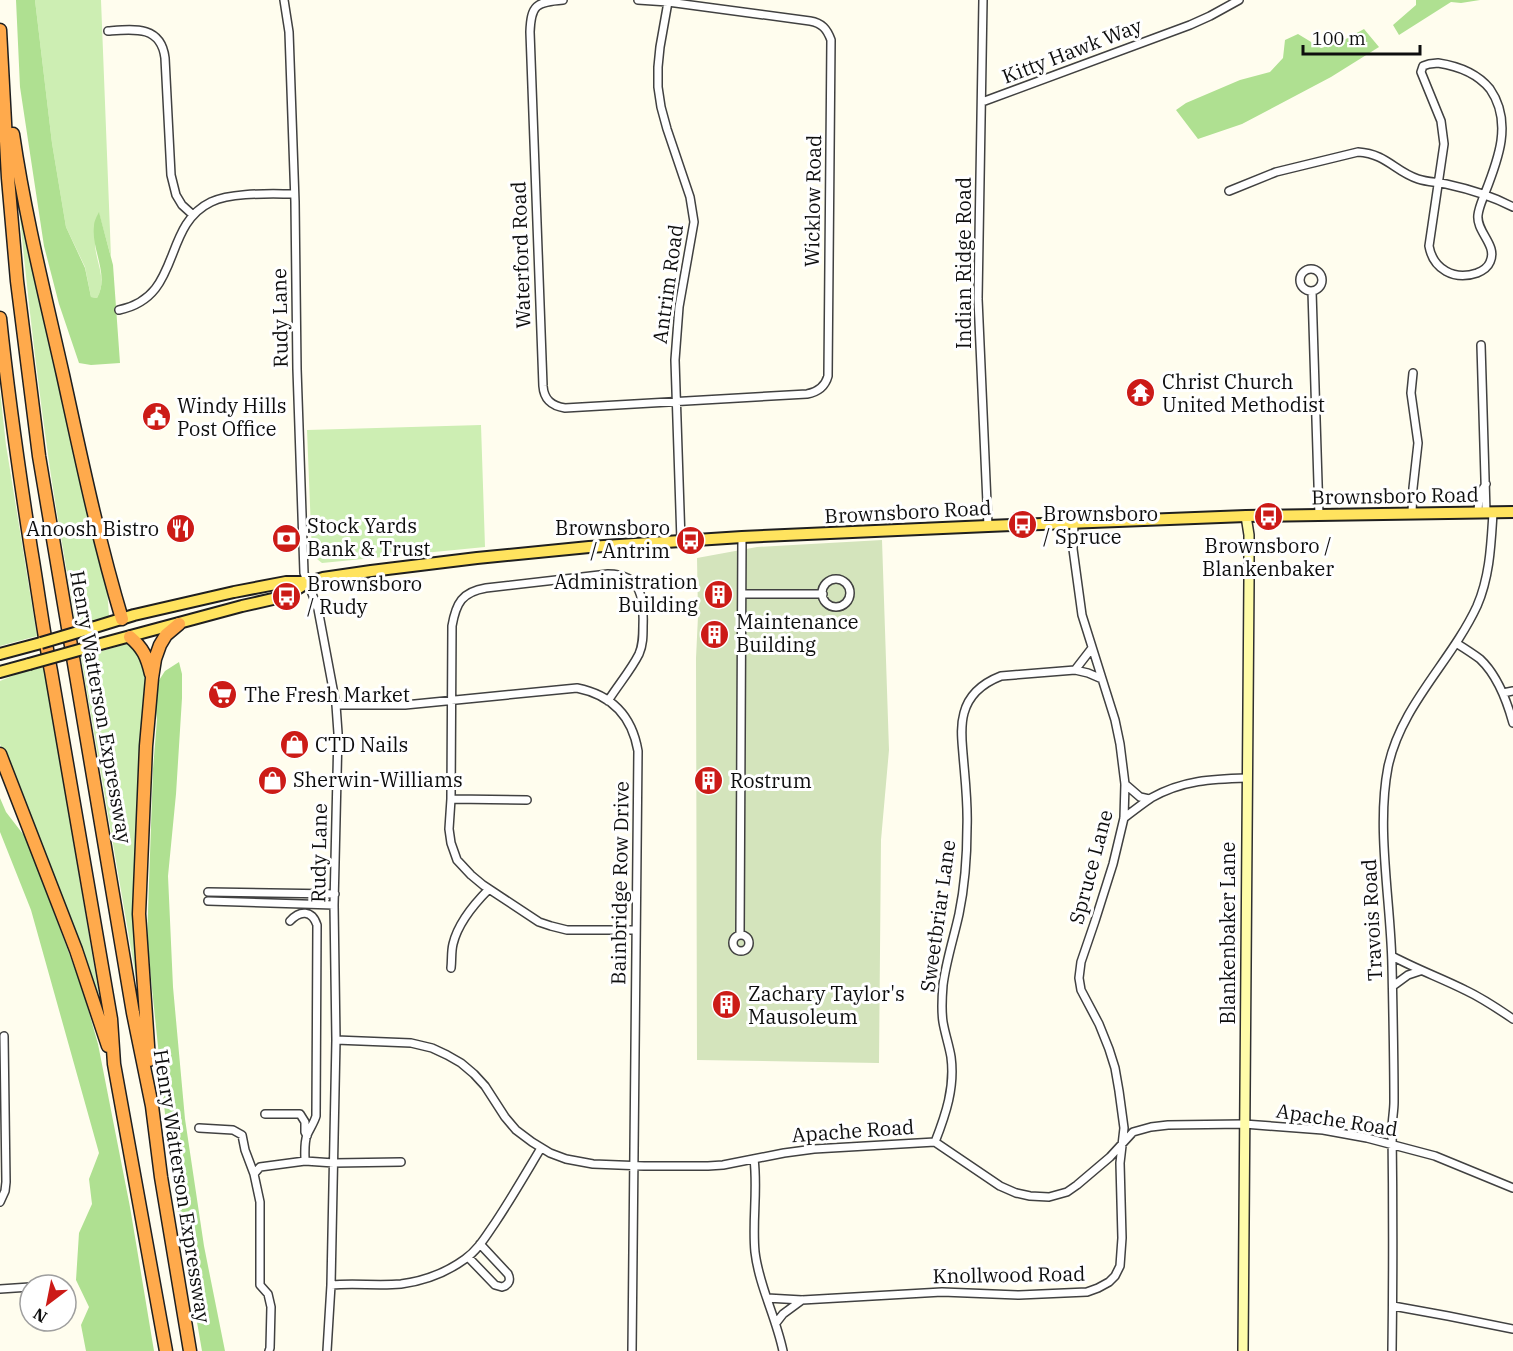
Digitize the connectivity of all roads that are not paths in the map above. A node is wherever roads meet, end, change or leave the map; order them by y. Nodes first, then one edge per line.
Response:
1 (284, 0) edge
2 (563, 0) edge
3 (638, 0) edge
4 (983, 0) edge
5 (1239, 0) edge
6 (668, 2) junction
7 (0, 30) edge
8 (108, 31) dead end
9 (3, 70) junction
10 (982, 102) junction
11 (1438, 183) junction
12 (1229, 191) dead end
13 (294, 194) junction
14 (1485, 195) junction
15 (1513, 207) edge
16 (193, 215) junction
17 (1312, 291) dead end
18 (119, 310) dead end
19 (0, 318) edge
20 (1481, 345) dead end
21 (1413, 373) dead end
22 (676, 402) junction
23 (1513, 512) edge
24 (1412, 513) junction
25 (1486, 513) junction
26 (1318, 515) junction
27 (1246, 516) junction
28 (1074, 523) junction
29 (988, 526) junction
30 (742, 537) junction
31 (681, 541) junction
32 (308, 582) junction
33 (742, 594) junction
34 (823, 594) junction
35 (122, 619) junction
36 (179, 624) junction
37 (130, 637) junction
38 (1456, 643) junction
39 (1092, 648) junction
40 (0, 654) edge
41 (1075, 670) junction
42 (0, 672) edge
43 (152, 678) junction
44 (1102, 679) junction
45 (1513, 691) edge
46 (1503, 693) junction
47 (451, 700) junction
48 (608, 701) junction
49 (336, 705) junction
50 (1513, 723) edge
51 (0, 754) edge
52 (1247, 778) junction
53 (1125, 784) junction
54 (451, 799) junction
55 (1149, 799) junction
56 (527, 800) dead end
57 (1124, 818) junction
58 (489, 889) junction
59 (208, 892) dead end
60 (334, 894) junction
61 (208, 902) dead end
62 (334, 905) junction
63 (290, 921) dead end
64 (636, 930) junction
65 (740, 935) dead end
66 (1392, 957) junction
67 (452, 968) dead end
68 (1420, 971) junction
69 (1393, 986) junction
70 (1513, 1019) edge
71 (4, 1036) dead end
72 (336, 1040) junction
73 (114, 1064) junction
74 (152, 1106) junction
75 (265, 1114) dead end
76 (1244, 1124) junction
77 (199, 1128) dead end
78 (307, 1136) junction
79 (935, 1142) junction
80 (1121, 1144) junction
81 (1393, 1144) junction
82 (541, 1148) junction
83 (754, 1159) junction
84 (305, 1161) junction
85 (401, 1162) dead end
86 (334, 1163) junction
87 (634, 1166) junction
88 (254, 1174) junction
89 (1513, 1188) edge
90 (0, 1202) edge
91 (480, 1244) junction
92 (468, 1257) junction
93 (332, 1285) junction
94 (18, 1288) edge
95 (0, 1289) edge
96 (767, 1298) junction
97 (802, 1300) junction
98 (1393, 1306) junction
99 (776, 1323) junction
100 (1513, 1329) edge
101 (166, 1351) edge
102 (190, 1351) edge
103 (269, 1351) edge
104 (327, 1351) edge
105 (632, 1351) edge
106 (783, 1351) edge
107 (1243, 1351) edge
108 (1392, 1351) edge

1 - 13 street, Rudy Lane
2 - 22 street, Waterford Road
3 - 6 street
4 - 10 street, Indian Ridge Road
5 - 10 street, Kitty Hawk Way
6 - 22 street, Antrim Road
6 - 22 street, Wicklow Road
7 - 9 highway, Henry Watterson Expressway
8 - 16 street
9 - 35 highway
9 - 74 highway, Henry Watterson Expressway
10 - 29 street, Indian Ridge Road
11 - 12 street
11 - 14 street
11 - 14 street
11 - 14 street
13 - 16 street
13 - 32 street, Rudy Lane
14 - 15 street
16 - 18 street
17 - 26 street
19 - 73 highway
20 - 25 street, Travois Road
21 - 24 street
22 - 31 street, Antrim Road
23 - 25 main road, Brownsboro Road
24 - 25 main road, Brownsboro Road
24 - 26 main road, Brownsboro Road
25 - 38 street, Travois Road
26 - 27 main road, Brownsboro Road
27 - 28 main road, Brownsboro Road
27 - 52 street, Blankenbaker Lane
28 - 29 main road, Brownsboro Road
28 - 39 street, Spruce Lane
29 - 30 main road, Brownsboro Road
30 - 31 main road, Brownsboro Road
30 - 33 street
31 - 32 main road, Brownsboro Road
32 - 35 main road, Brownsboro Road
32 - 36 main road, Brownsboro Road
32 - 49 street, Rudy Lane
33 - 34 street
33 - 65 street
34 - 34 street
35 - 37 main road
35 - 40 main road, Brownsboro Road, bridge
36 - 37 main road, Brownsboro Road
36 - 43 highway
37 - 42 main road, Brownsboro Road, bridge
37 - 43 highway
38 - 46 street
38 - 66 street, Travois Road
39 - 41 street
39 - 44 street, Spruce Lane
41 - 44 street, Sweetbriar Lane
41 - 79 street, Sweetbriar Lane
43 - 74 highway
44 - 53 street, Spruce Lane
45 - 46 street
46 - 50 street
47 - 48 street, Bainbridge Row Drive
47 - 48 street
47 - 49 street, Bainbridge Row Drive
47 - 54 street
48 - 64 street, Bainbridge Row Drive
49 - 60 street, Rudy Lane
51 - 73 highway
52 - 55 street
52 - 76 street, Blankenbaker Lane
53 - 55 street
53 - 57 street, Spruce Lane
54 - 56 street
54 - 58 street
55 - 57 street
57 - 80 street, Spruce Lane
58 - 64 street
58 - 67 street
59 - 60 street
60 - 62 street, Rudy Lane
61 - 62 street
62 - 72 street, Rudy Lane
63 - 78 street
64 - 87 street, Bainbridge Row Drive
66 - 68 street
66 - 69 street, Travois Road
68 - 69 street
68 - 70 street
69 - 81 street, Travois Road
71 - 90 street
72 - 82 street, Apache Road
72 - 86 street, Rudy Lane
73 - 101 highway
74 - 102 highway, Henry Watterson Expressway
75 - 78 street
76 - 80 street, Apache Road
76 - 81 street, Apache Road
76 - 107 street, Blankenbaker Lane
77 - 88 street
78 - 84 street
79 - 80 street, Apache Road
79 - 83 street, Apache Road
80 - 97 street, Knollwood Road
81 - 89 street, Apache Road
81 - 98 street, Travois Road
82 - 87 street, Apache Road
82 - 91 street
83 - 87 street, Apache Road
83 - 96 street
84 - 86 street
84 - 88 street
85 - 86 street
86 - 93 street, Rudy Lane
87 - 105 street, Bainbridge Row Drive
88 - 103 street
91 - 92 street
91 - 92 street
92 - 93 street
93 - 104 street, Rudy Lane
94 - 95 street
96 - 97 street, Knollwood Road
96 - 99 street
97 - 99 street
98 - 100 street
98 - 108 street, Travois Road
99 - 106 street

